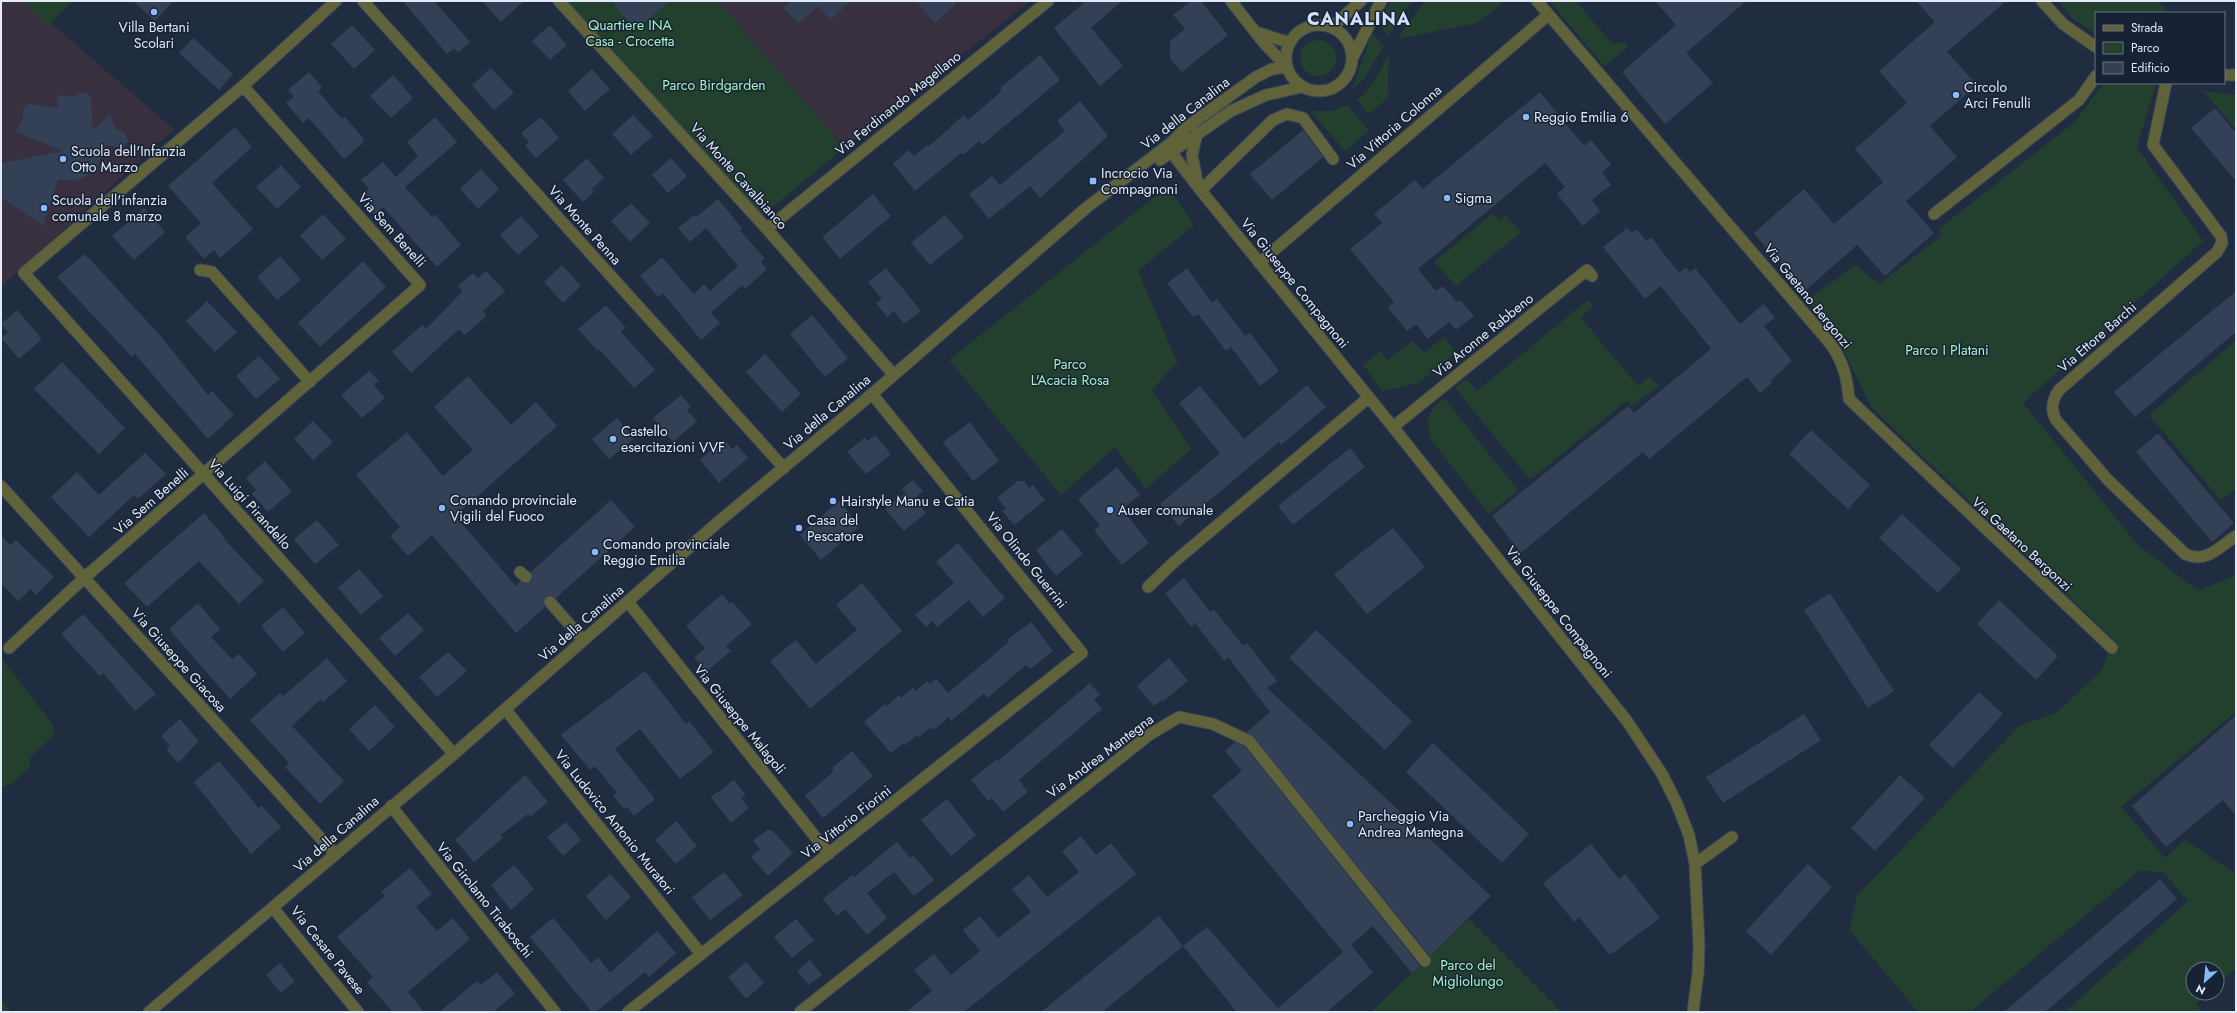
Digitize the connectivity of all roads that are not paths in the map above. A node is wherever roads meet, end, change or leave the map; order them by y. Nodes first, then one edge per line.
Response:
1 (336, 1) edge
2 (363, 1) edge
3 (559, 1) edge
4 (1048, 1) edge
5 (1231, 1) edge
6 (1361, 1) edge
7 (1381, 1) edge
8 (1537, 1) edge
9 (2042, 1) edge
10 (1548, 14) junction
11 (1332, 27) junction
12 (1256, 32) junction
13 (1290, 42) junction
14 (2095, 46) edge
15 (1353, 57) junction
16 (1287, 67) junction
17 (2225, 75) edge
18 (2236, 75) edge
19 (2095, 77) edge
20 (2166, 84) edge
21 (242, 86) junction
22 (1302, 87) junction
23 (1197, 134) junction
24 (1172, 147) junction
25 (1333, 159) dead end
26 (1199, 189) junction
27 (1934, 214) dead end
28 (767, 229) junction
29 (1260, 263) junction
30 (200, 270) dead end
31 (1592, 276) dead end
32 (893, 374) junction
33 (310, 382) junction
34 (872, 394) junction
35 (1368, 398) junction
36 (1393, 427) junction
37 (784, 468) junction
38 (204, 475) junction
39 (1, 486) edge
40 (2236, 536) edge
41 (84, 578) junction
42 (1148, 586) dead end
43 (550, 602) dead end
44 (628, 602) junction
45 (584, 640) junction
46 (9, 648) dead end
47 (2112, 648) dead end
48 (1082, 653) joint
49 (505, 709) junction
50 (454, 754) junction
51 (391, 806) junction
52 (1732, 837) dead end
53 (334, 854) junction
54 (830, 854) junction
55 (1695, 864) junction
56 (273, 908) junction
57 (701, 954) junction
58 (1424, 961) dead end
59 (149, 1012) edge
60 (358, 1012) edge
61 (555, 1012) edge
62 (628, 1012) edge
63 (800, 1012) edge
64 (1693, 1012) edge

1 - 21 street
2 - 37 street, Via Monte Penna
3 - 28 street, Via Monte Cavalbianco
4 - 28 street, Via Ferdinando Magellano
5 - 12 street
6 - 11 street
7 - 15 street, Via della Canalina
8 - 10 street, Via Gaetano Bergonzi
9 - 14 street
10 - 29 street, Via Vittoria Colonna
10 - 47 street, Via Gaetano Bergonzi
11 - 13 street
11 - 15 street
12 - 13 street
12 - 16 street
13 - 16 street
15 - 22 street, Via della Canalina
16 - 22 street
16 - 24 street, Via della Canalina
17 - 18 street
19 - 27 street
20 - 40 street, Via Ettore Barchi
21 - 33 street, Via Sem Benelli
21 - 38 street, Via Luigi Pirandello
22 - 23 street, Via della Canalina
23 - 24 street, Via della Canalina
23 - 26 street, Via Giuseppe Compagnoni
24 - 26 street, Via Giuseppe Compagnoni
24 - 32 street, Via della Canalina
25 - 26 street
26 - 29 street, Via Giuseppe Compagnoni
28 - 32 street, Via Monte Cavalbianco
29 - 35 street, Via Giuseppe Compagnoni
30 - 33 street
31 - 36 street, Via Aronne Rabbeno
32 - 34 street, Via della Canalina
33 - 38 street, Via Sem Benelli
34 - 37 street, Via della Canalina
34 - 48 street, Via Olindo Guerrini
35 - 36 street, Via Giuseppe Compagnoni
35 - 42 street
36 - 55 street, Via Giuseppe Compagnoni
37 - 44 street, Via della Canalina
38 - 41 street, Via Sem Benelli
38 - 50 street, Via Luigi Pirandello
39 - 41 street, Via Giuseppe Giacosa
41 - 46 street, Via Sem Benelli
41 - 53 street, Via Giuseppe Giacosa
43 - 45 street
44 - 45 street, Via della Canalina
44 - 54 street, Via Giuseppe Malagoli
45 - 49 street, Via della Canalina
48 - 54 street, Via Vittorio Fiorini
49 - 50 street, Via della Canalina
49 - 57 street, Via Ludovico Antonio Muratori
50 - 51 street, Via della Canalina
51 - 53 street, Via della Canalina
51 - 61 street, Via Girolamo Tiraboschi
52 - 55 street
53 - 56 street, Via della Canalina
54 - 57 street, Via Vittorio Fiorini
55 - 64 street, Via Giuseppe Compagnoni
56 - 59 street, Via della Canalina
56 - 60 street, Via Cesare Pavese
57 - 62 street, Via Vittorio Fiorini
58 - 63 street, Via Andrea Mantegna

